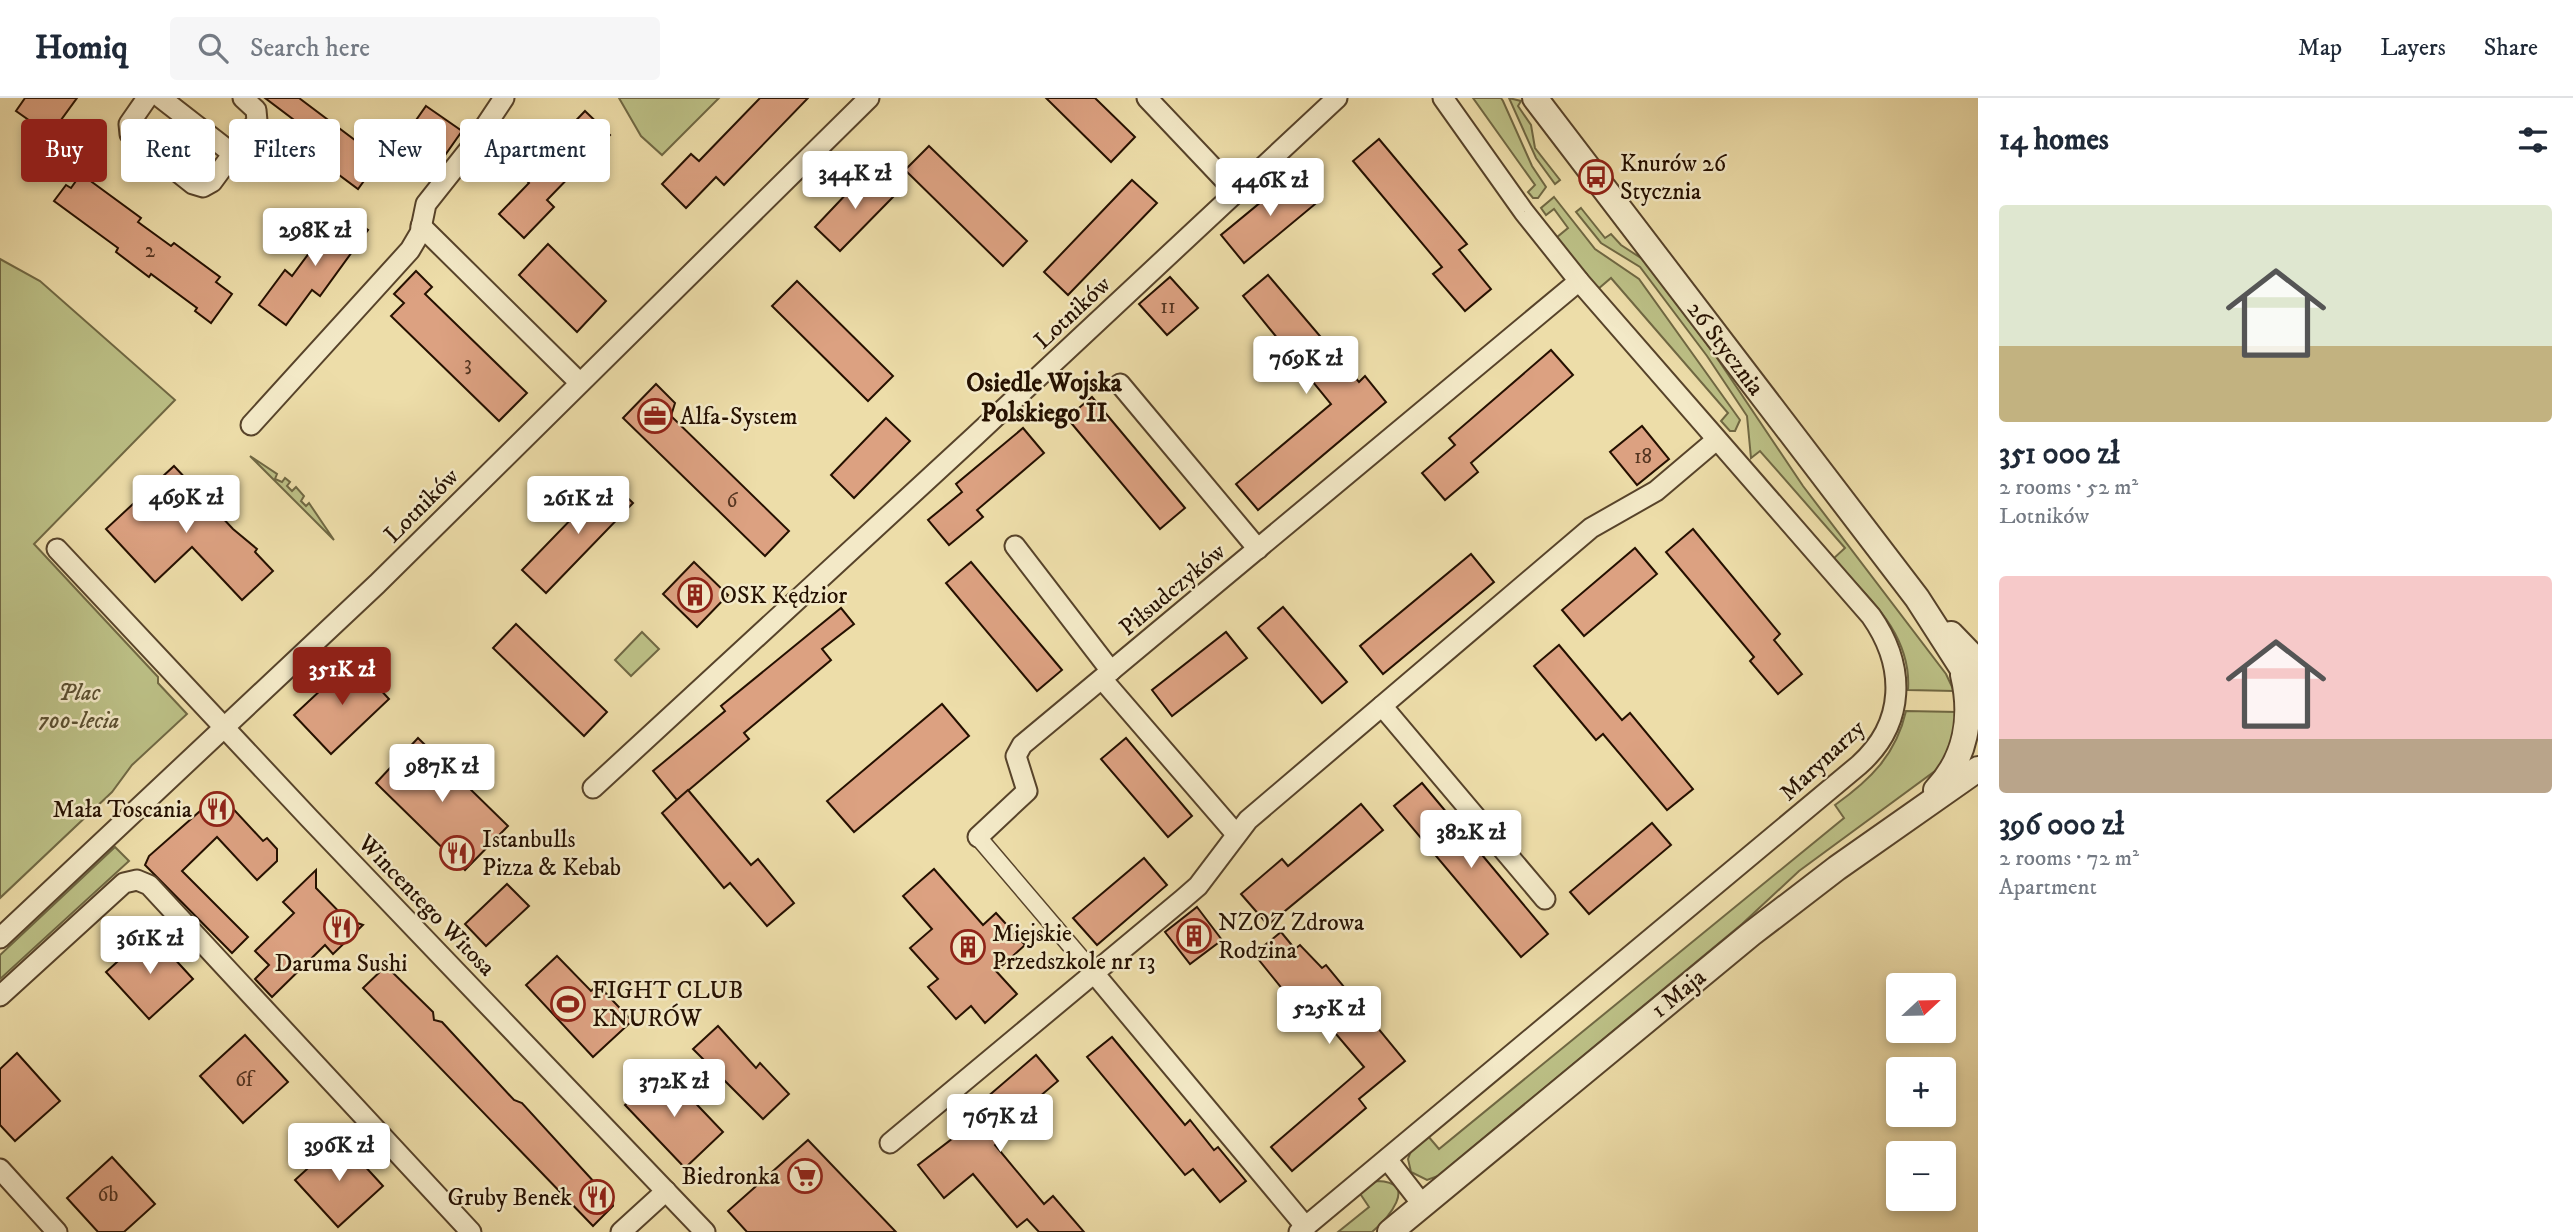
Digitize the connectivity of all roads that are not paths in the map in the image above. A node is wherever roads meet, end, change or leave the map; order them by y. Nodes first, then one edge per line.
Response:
1 (147, 98) edge
2 (162, 98) edge
3 (243, 98) edge
4 (504, 98) edge
5 (869, 98) edge
6 (1146, 98) edge
7 (1337, 98) edge
8 (1443, 98) edge
9 (1535, 98) edge
10 (257, 119) edge
11 (229, 151) edge
12 (229, 159) edge
13 (1236, 192) junction
14 (421, 226) junction
15 (1579, 281) junction
16 (580, 383) junction
17 (1119, 384) dead end
18 (251, 425) dead end
19 (1715, 440) junction
20 (1015, 546) dead end
21 (1258, 548) junction
22 (57, 549) dead end
23 (1107, 675) junction
24 (1973, 677) edge
25 (1382, 706) junction
26 (224, 727) junction
27 (1978, 769) edge
28 (593, 788) dead end
29 (1909, 817) junction
30 (1236, 834) junction
31 (978, 837) joint
32 (1545, 899) dead end
33 (0, 938) edge
34 (1093, 972) junction
35 (0, 996) edge
36 (890, 1143) dead end
37 (1387, 1159) junction
38 (0, 1169) edge
39 (666, 1191) junction
40 (1422, 1204) junction
41 (1303, 1229) edge
42 (57, 1232) edge
43 (471, 1232) edge
44 (621, 1232) edge
45 (705, 1232) edge
46 (1390, 1232) edge

1 - 12 street
2 - 11 street
3 - 10 street
4 - 14 street
5 - 16 street, Lotników
6 - 13 street
7 - 13 street, Lotników
8 - 15 street, Marynarzy
9 - 24 street, 26 Stycznia
13 - 28 street, Lotników
14 - 16 street
14 - 18 street
15 - 19 street, Marynarzy
15 - 21 street, Piłsudczyków
16 - 26 street, Lotników
17 - 21 street
19 - 25 street
19 - 37 street, Marynarzy
20 - 23 street
21 - 23 street, Piłsudczyków
22 - 26 street, Wincentego Witosa
23 - 30 street
23 - 31 street, Piłsudczyków
24 - 29 street
25 - 30 street
25 - 32 street
26 - 33 street, Lotników
26 - 39 street, Wincentego Witosa
27 - 29 street, 1 Maja
29 - 40 street, 1 Maja
30 - 34 street
31 - 34 street, Piłsudczyków
34 - 36 street
34 - 41 street
35 - 43 street
37 - 40 street
37 - 41 street, Marynarzy
38 - 42 street
39 - 44 street
39 - 45 street, Wincentego Witosa
40 - 46 street, 1 Maja

